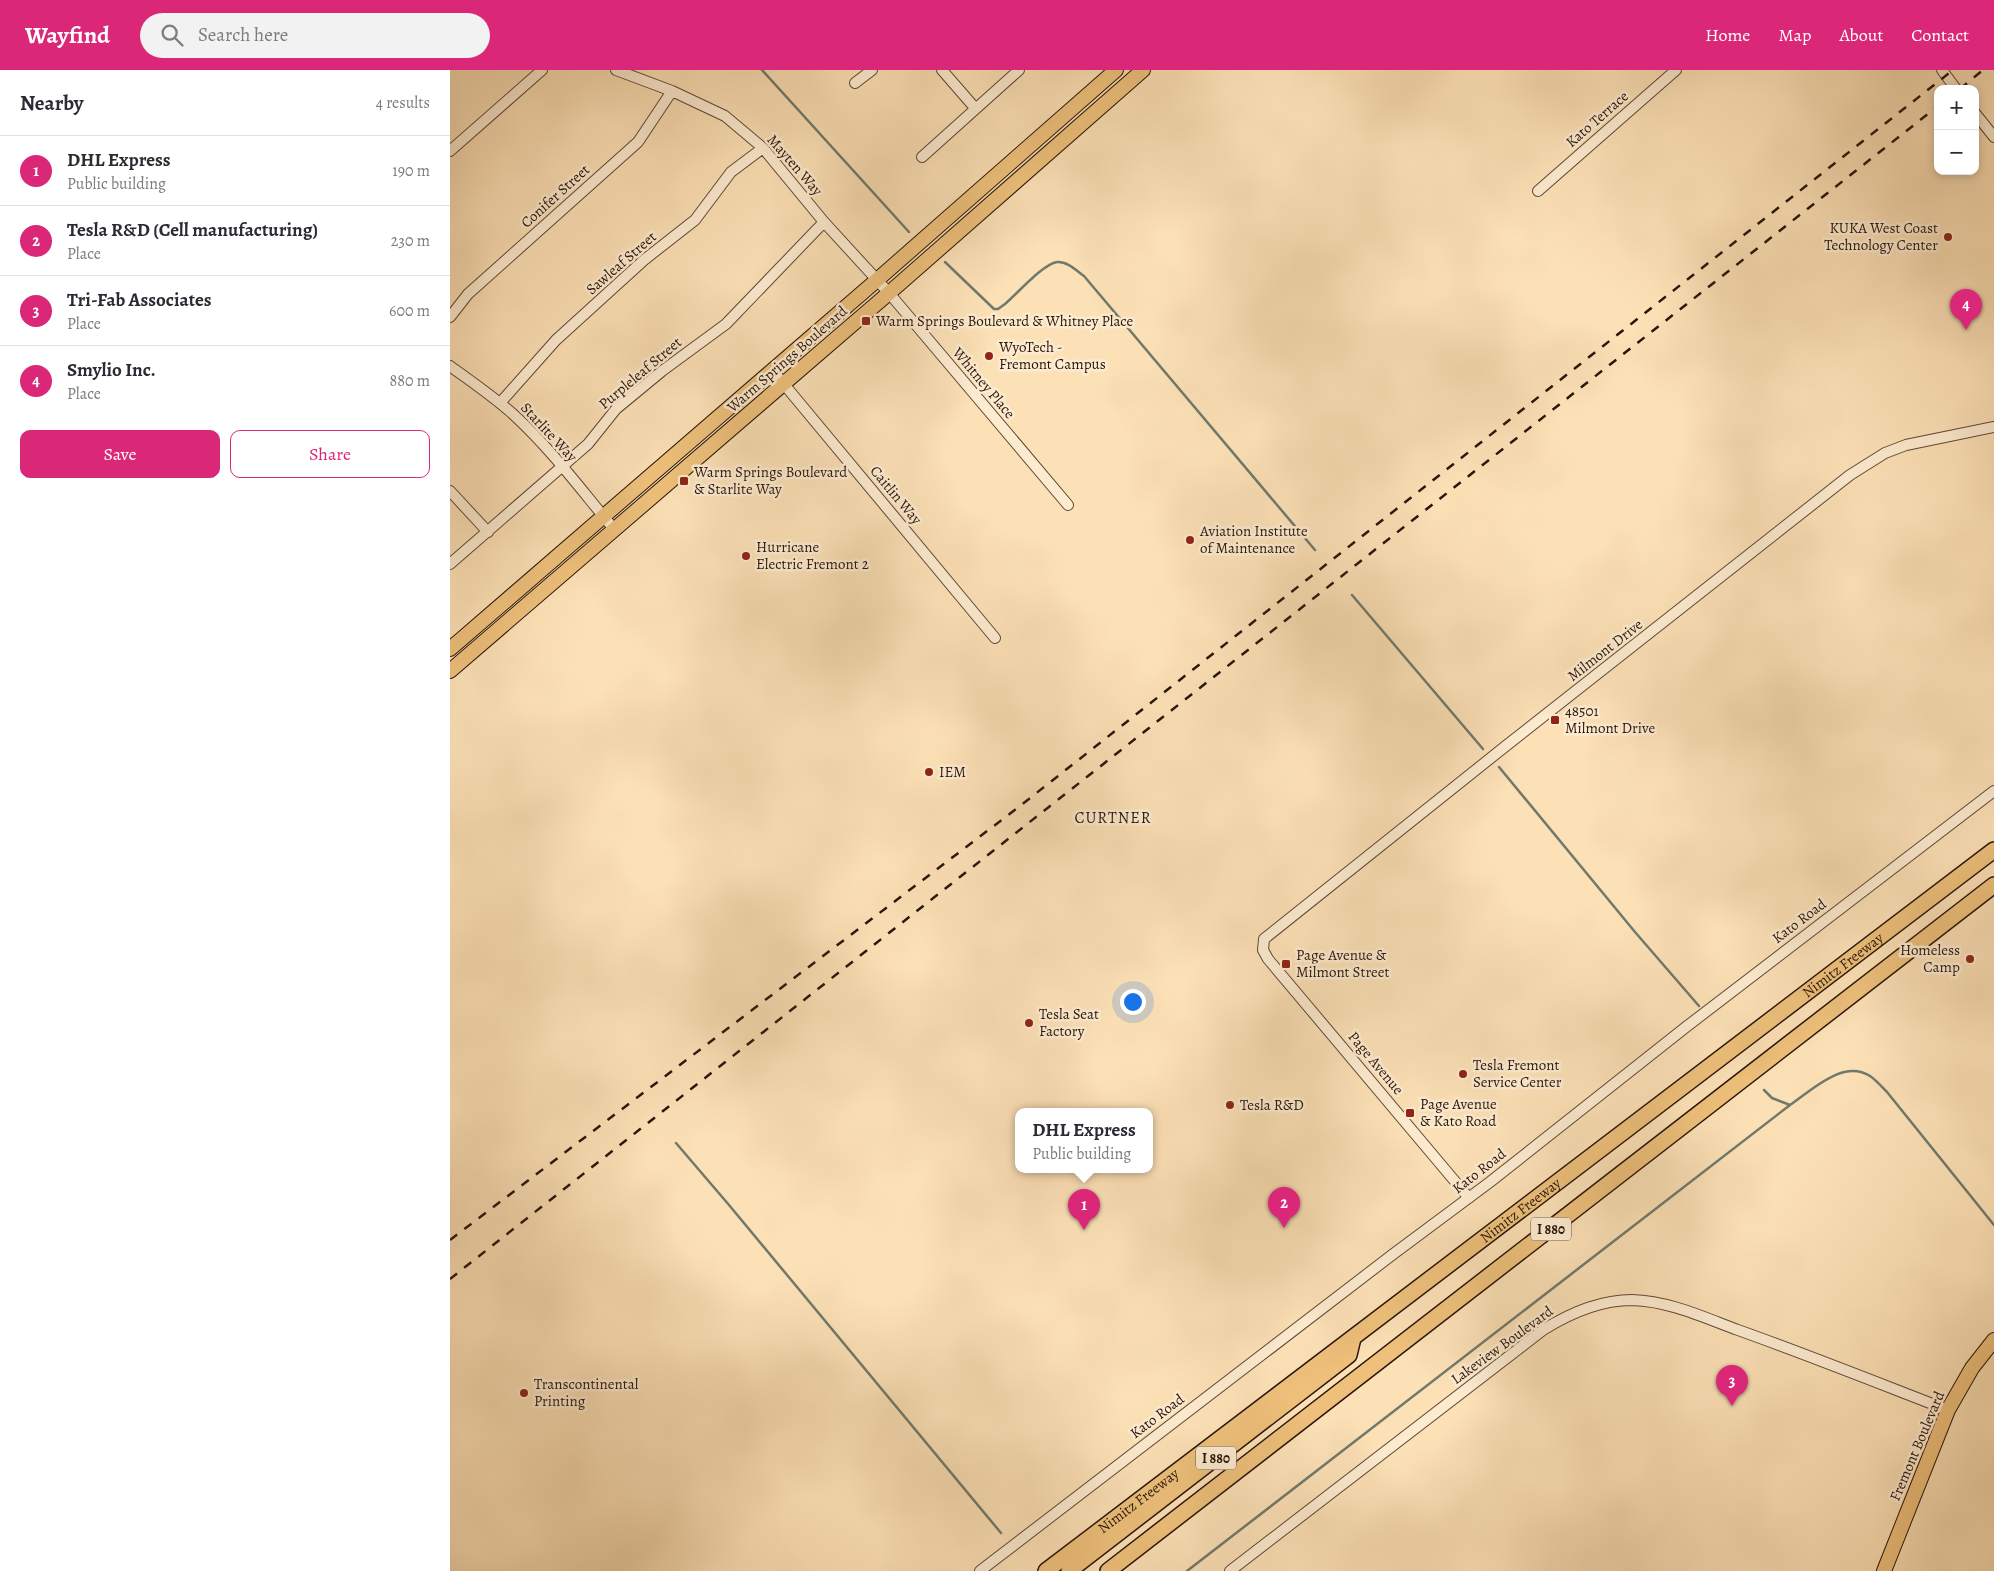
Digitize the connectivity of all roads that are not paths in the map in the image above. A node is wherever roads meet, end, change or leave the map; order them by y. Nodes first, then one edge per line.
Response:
1 (542, 70) edge
2 (616, 70) edge
3 (872, 70) edge
4 (942, 70) edge
5 (1019, 70) edge
6 (1116, 70) edge
7 (1143, 70) edge
8 (1676, 70) edge
9 (1942, 70) edge
10 (855, 84) dead end
11 (1953, 85) edge
12 (672, 91) junction
13 (975, 108) junction
14 (1072, 108) junction
15 (1979, 118) edge
16 (1994, 137) edge
17 (763, 148) junction
18 (450, 151) edge
19 (922, 157) dead end
20 (1028, 170) junction
21 (1538, 191) dead end
22 (824, 222) junction
23 (877, 280) junction
24 (888, 294) junction
25 (450, 317) edge
26 (450, 366) edge
27 (773, 370) junction
28 (784, 383) junction
29 (500, 403) junction
30 (1994, 427) edge
31 (562, 468) junction
32 (450, 491) edge
33 (1068, 505) dead end
34 (603, 516) junction
35 (614, 529) junction
36 (488, 532) junction
37 (450, 564) edge
38 (995, 638) dead end
39 (450, 649) edge
40 (450, 671) edge
41 (1994, 791) edge
42 (1994, 850) edge
43 (1994, 885) edge
44 (1262, 946) joint
45 (1469, 1198) junction
46 (1352, 1338) junction
47 (1994, 1340) edge
48 (1948, 1410) junction
49 (980, 1571) edge
50 (1046, 1571) edge
51 (1069, 1571) edge
52 (1108, 1571) edge
53 (1230, 1571) edge
54 (1884, 1571) edge

1 - 18 street
2 - 12 street, Mayten Way
3 - 10 street
4 - 13 street
5 - 13 street
6 - 14 main road, Warm Springs Boulevard
7 - 20 main road, Warm Springs Boulevard
8 - 21 street, Kato Terrace
9 - 11 street
12 - 17 street, Mayten Way
12 - 25 street, Conifer Street
13 - 19 street
14 - 20 main road
14 - 23 main road, Warm Springs Boulevard
15 - 16 street
17 - 22 street, Mayten Way
17 - 29 street, Sawleaf Street
20 - 24 main road, Warm Springs Boulevard
22 - 23 street, Mayten Way
22 - 31 street, Purpleleaf Street
23 - 24 street, Whitney Place
23 - 27 main road, Warm Springs Boulevard
24 - 28 main road, Warm Springs Boulevard
24 - 33 street, Whitney Place
26 - 29 street, Starlite Way
27 - 28 street, Caitlin Way
27 - 34 main road, Warm Springs Boulevard
28 - 35 main road, Warm Springs Boulevard
28 - 38 street, Caitlin Way
29 - 31 street, Starlite Way
30 - 44 street, Milmont Drive
31 - 34 street, Starlite Way
31 - 36 street, Purpleleaf Street
32 - 36 street
34 - 35 street, Starlite Way
34 - 39 main road, Warm Springs Boulevard
35 - 40 main road, Warm Springs Boulevard
36 - 37 street, Purpleleaf Street
41 - 45 street, Kato Road
42 - 46 highway, Nimitz Freeway / I 880
43 - 52 highway, Nimitz Freeway / I 880
44 - 45 street, Page Avenue
45 - 49 street, Kato Road
46 - 50 highway, Nimitz Freeway / I 880
46 - 51 highway, I 880
47 - 48 main road, Fremont Boulevard
48 - 53 street, Lakeview Boulevard
48 - 54 main road, Fremont Boulevard

